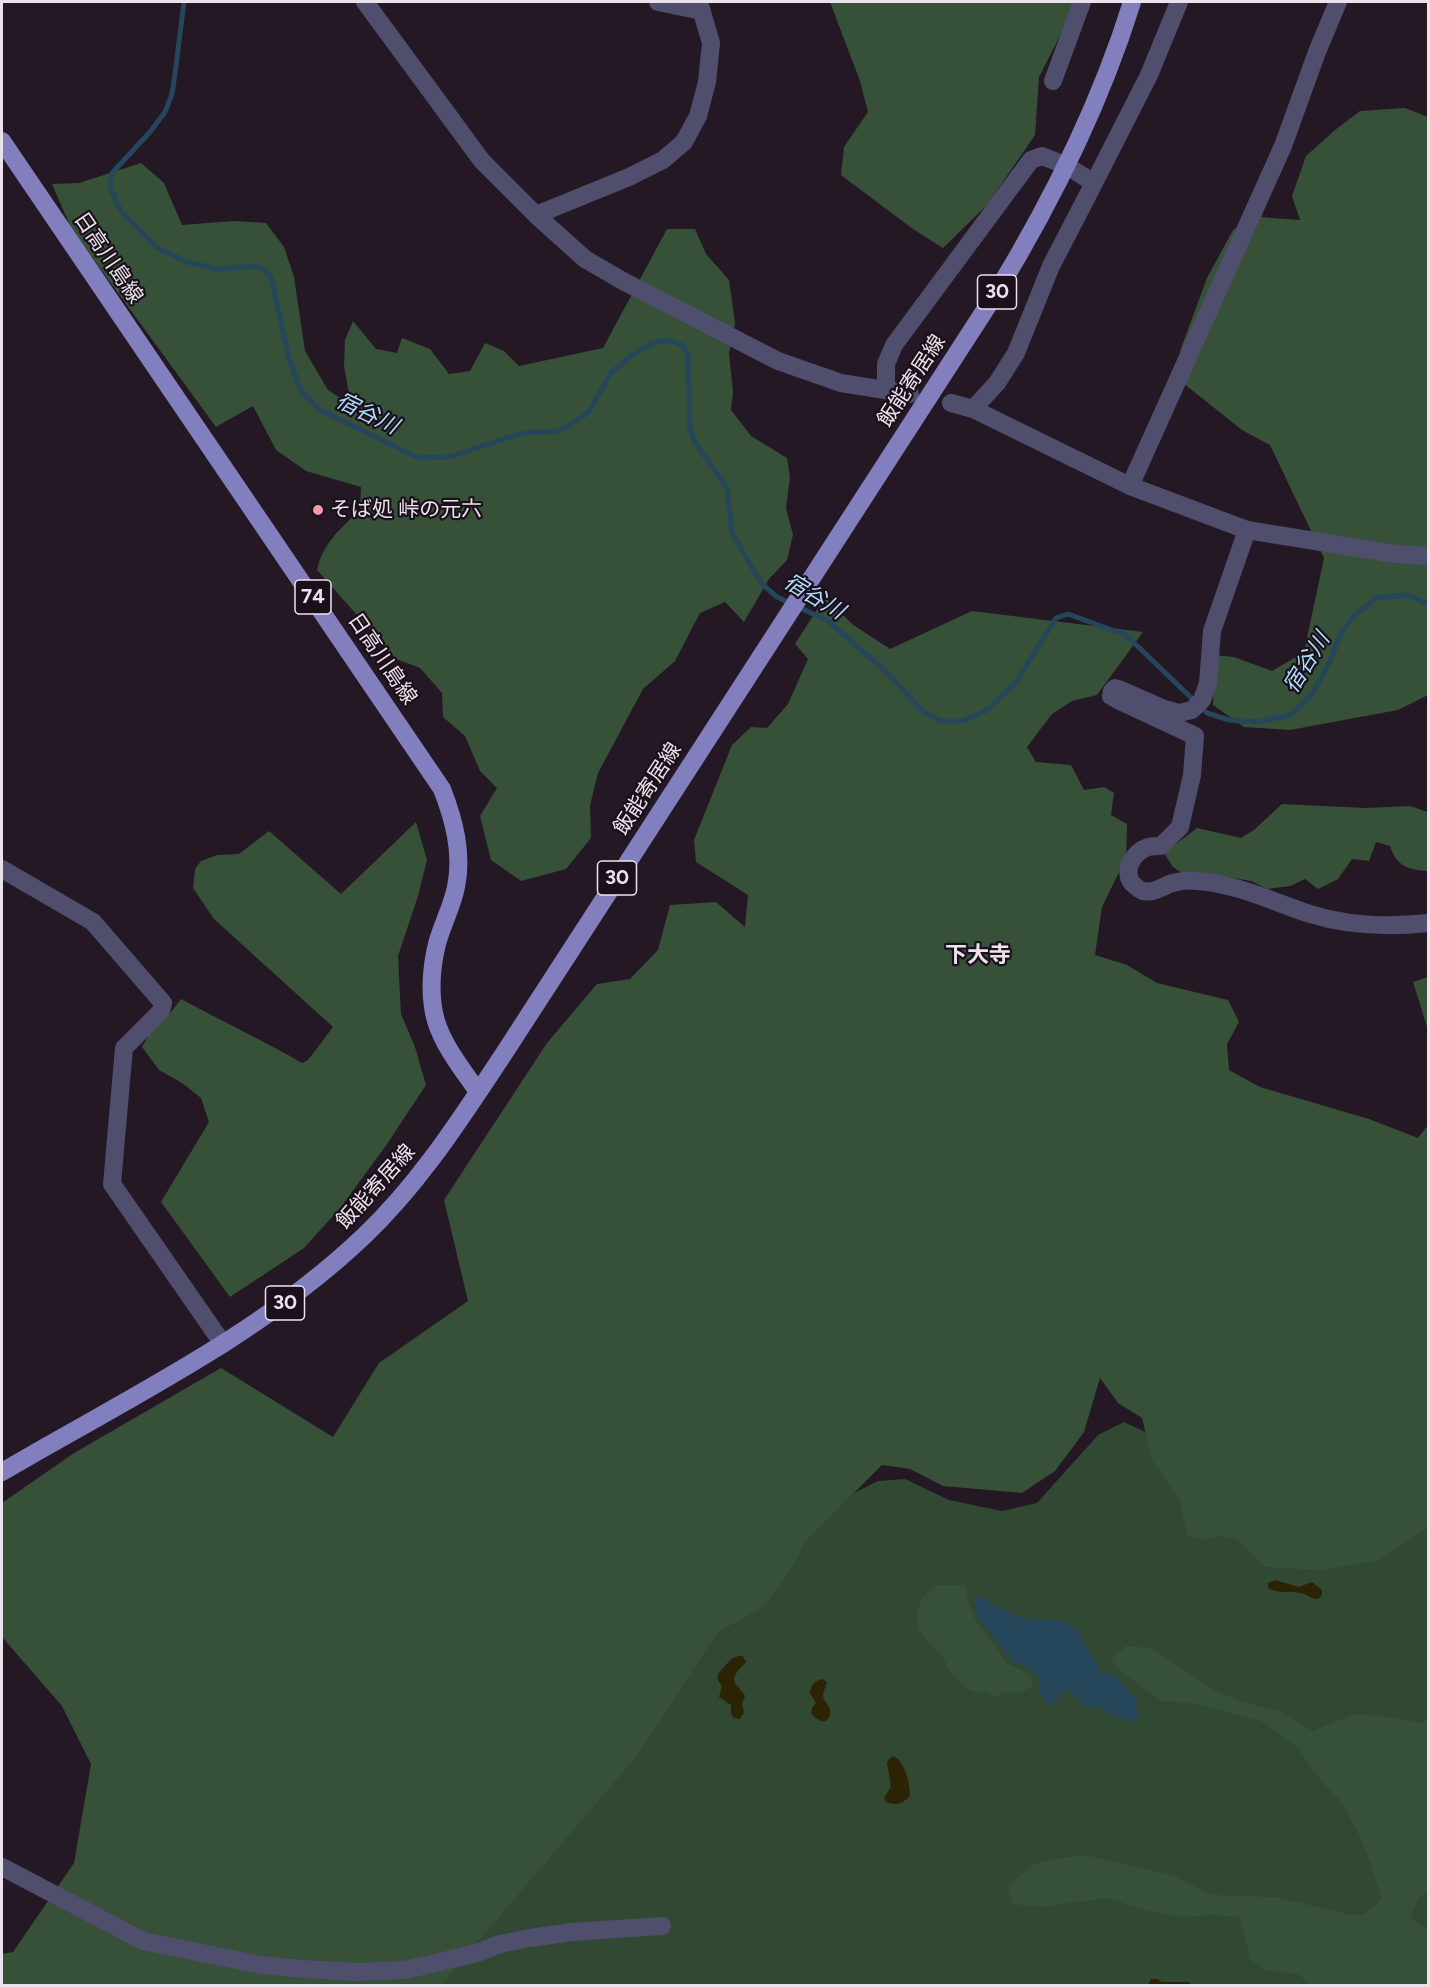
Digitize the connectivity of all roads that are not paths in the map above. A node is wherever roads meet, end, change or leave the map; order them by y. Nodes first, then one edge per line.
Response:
1 (365, 2) edge
2 (658, 2) edge
3 (1082, 2) edge
4 (1132, 2) edge
5 (1179, 2) edge
6 (1338, 2) edge
7 (701, 6) edge
8 (1053, 81) dead end
9 (2, 141) edge
10 (1067, 166) junction
11 (1094, 183) junction
12 (536, 215) junction
13 (886, 390) junction
14 (910, 394) dead end
15 (951, 403) dead end
16 (973, 409) junction
17 (1130, 486) junction
18 (1247, 530) junction
19 (1428, 556) edge
20 (2, 869) edge
21 (1428, 922) edge
22 (478, 1092) junction
23 (223, 1344) junction
24 (2, 1472) edge
25 (2, 1867) edge
26 (662, 1926) dead end

1 - 12 street
2 - 7 street
3 - 8 street
4 - 10 main road, 飯能寄居線 / 30
5 - 11 street
6 - 17 street
7 - 12 street
9 - 22 main road, 日高川島線 / 74
10 - 11 street
10 - 13 street
10 - 22 main road, 飯能寄居線 / 30
11 - 16 street
12 - 13 street
13 - 14 street
15 - 16 street
16 - 17 street
17 - 18 street
18 - 19 street
18 - 21 street
20 - 23 street
22 - 23 main road, 飯能寄居線 / 30
23 - 24 main road, 飯能寄居線 / 30
25 - 26 street

